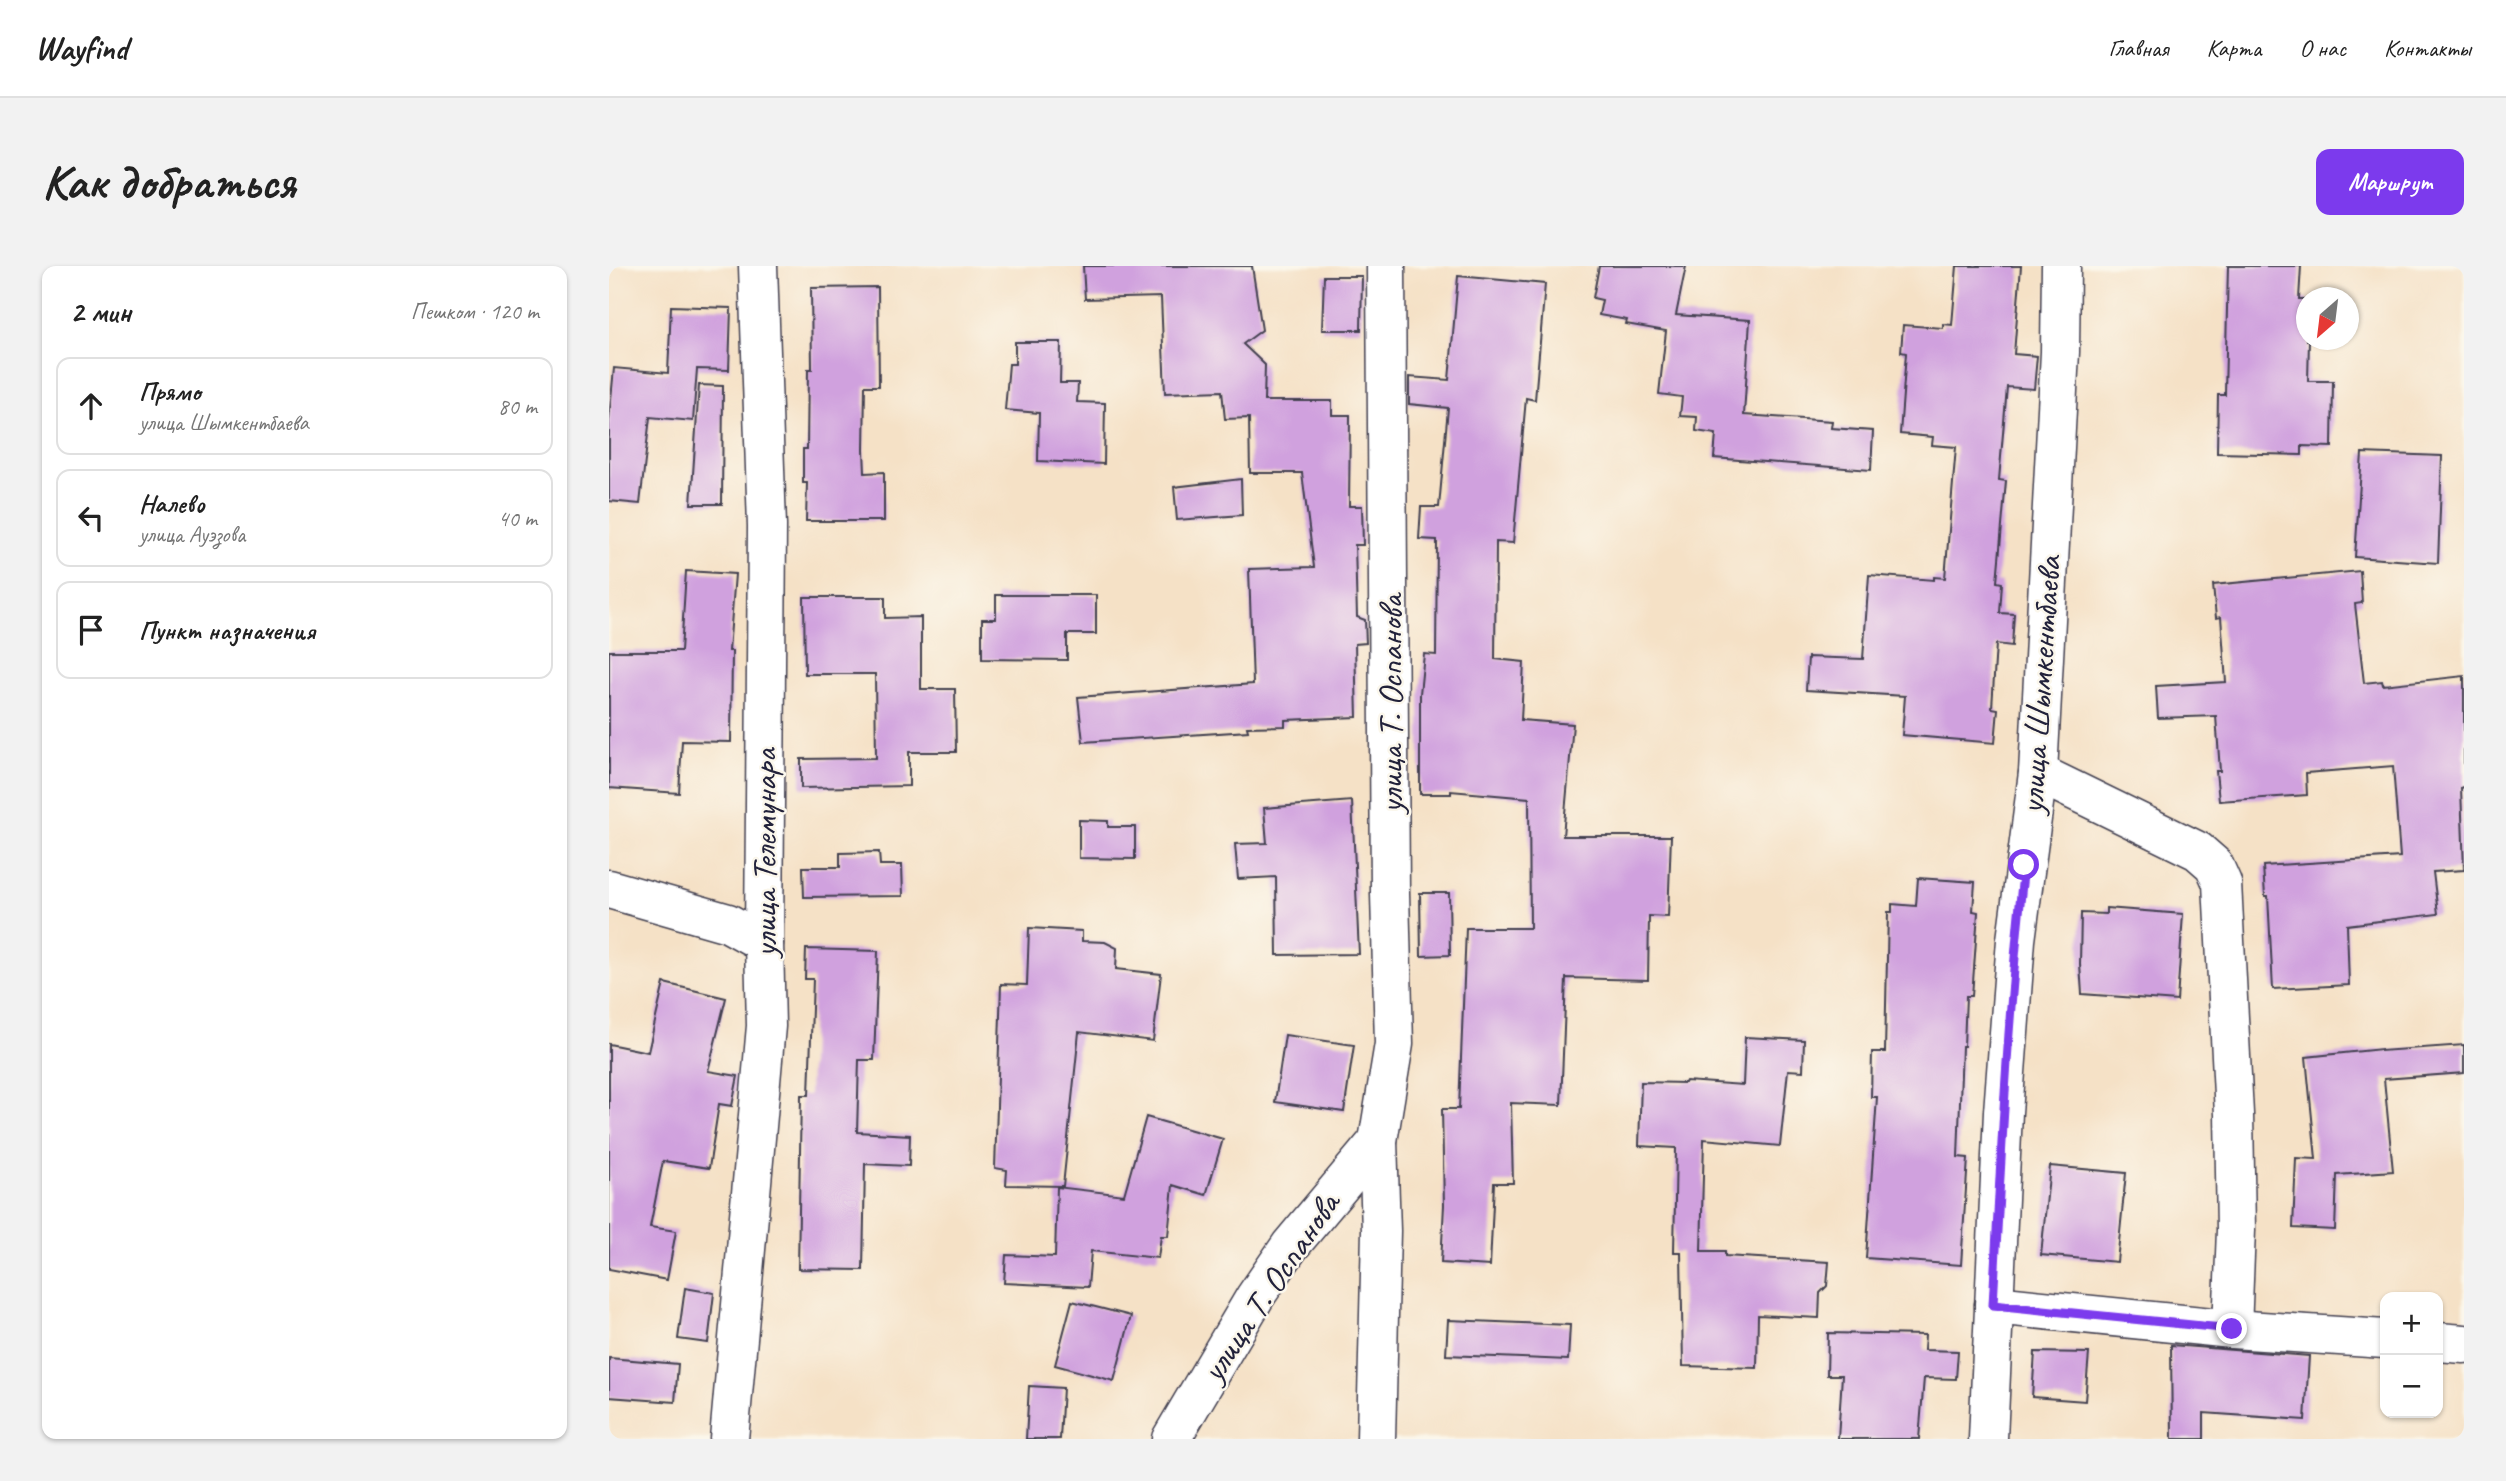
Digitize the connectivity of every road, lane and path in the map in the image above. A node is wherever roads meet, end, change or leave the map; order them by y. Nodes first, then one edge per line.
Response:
1 (758, 266) edge
2 (1386, 266) edge
3 (2061, 266) edge
4 (2038, 773) junction
5 (609, 889) edge
6 (764, 943) junction
7 (1377, 1141) junction
8 (1993, 1305) junction
9 (2232, 1329) junction
10 (2380, 1339) edge
11 (2443, 1342) edge
12 (2464, 1344) edge
13 (729, 1439) edge
14 (1171, 1439) edge
15 (1376, 1439) edge
16 (1988, 1439) edge

1 - 6 street, улица Телемунара
2 - 7 street, улица Т. Оспанова
3 - 4 street, улица Шымкентбаева
4 - 8 street, улица Шымкентбаева
4 - 9 street
5 - 6 street
6 - 13 street, улица Телемунара
7 - 14 street, улица Т. Оспанова
7 - 15 street, улица Т. Оспанова
8 - 9 street
8 - 16 street, улица Шымкентбаева
9 - 10 street
11 - 12 street

